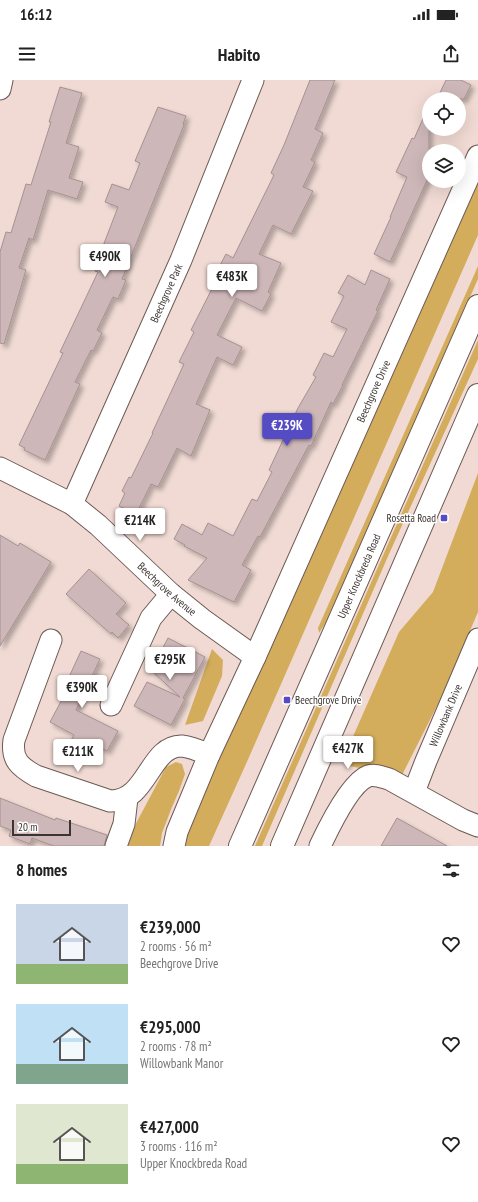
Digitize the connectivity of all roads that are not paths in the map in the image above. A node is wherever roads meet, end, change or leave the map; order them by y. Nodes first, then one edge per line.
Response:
1 (2, 80) edge
2 (253, 80) edge
3 (0, 89) edge
4 (478, 156) edge
5 (478, 306) edge
6 (478, 395) edge
7 (0, 468) edge
8 (72, 504) junction
9 (171, 594) junction
10 (478, 639) edge
11 (51, 640) dead end
12 (255, 657) junction
13 (111, 705) dead end
14 (209, 755) junction
15 (414, 792) junction
16 (127, 798) junction
17 (478, 826) edge
18 (116, 846) edge
19 (174, 846) edge
20 (240, 846) edge
21 (282, 846) edge
22 (320, 846) edge

1 - 3 street
2 - 8 street, Beechgrove Park
4 - 12 street, Beechgrove Drive
5 - 20 highway, Upper Knockbreda Road
6 - 21 highway
7 - 8 street, Beechgrove Avenue
8 - 9 street, Beechgrove Avenue
9 - 12 street, Beechgrove Avenue
9 - 13 street
10 - 15 street, Willowbank Drive
11 - 16 street
12 - 14 street, Beechgrove Drive
14 - 16 street
14 - 19 street, Beechgrove Drive
15 - 17 street
15 - 22 street
16 - 18 street

